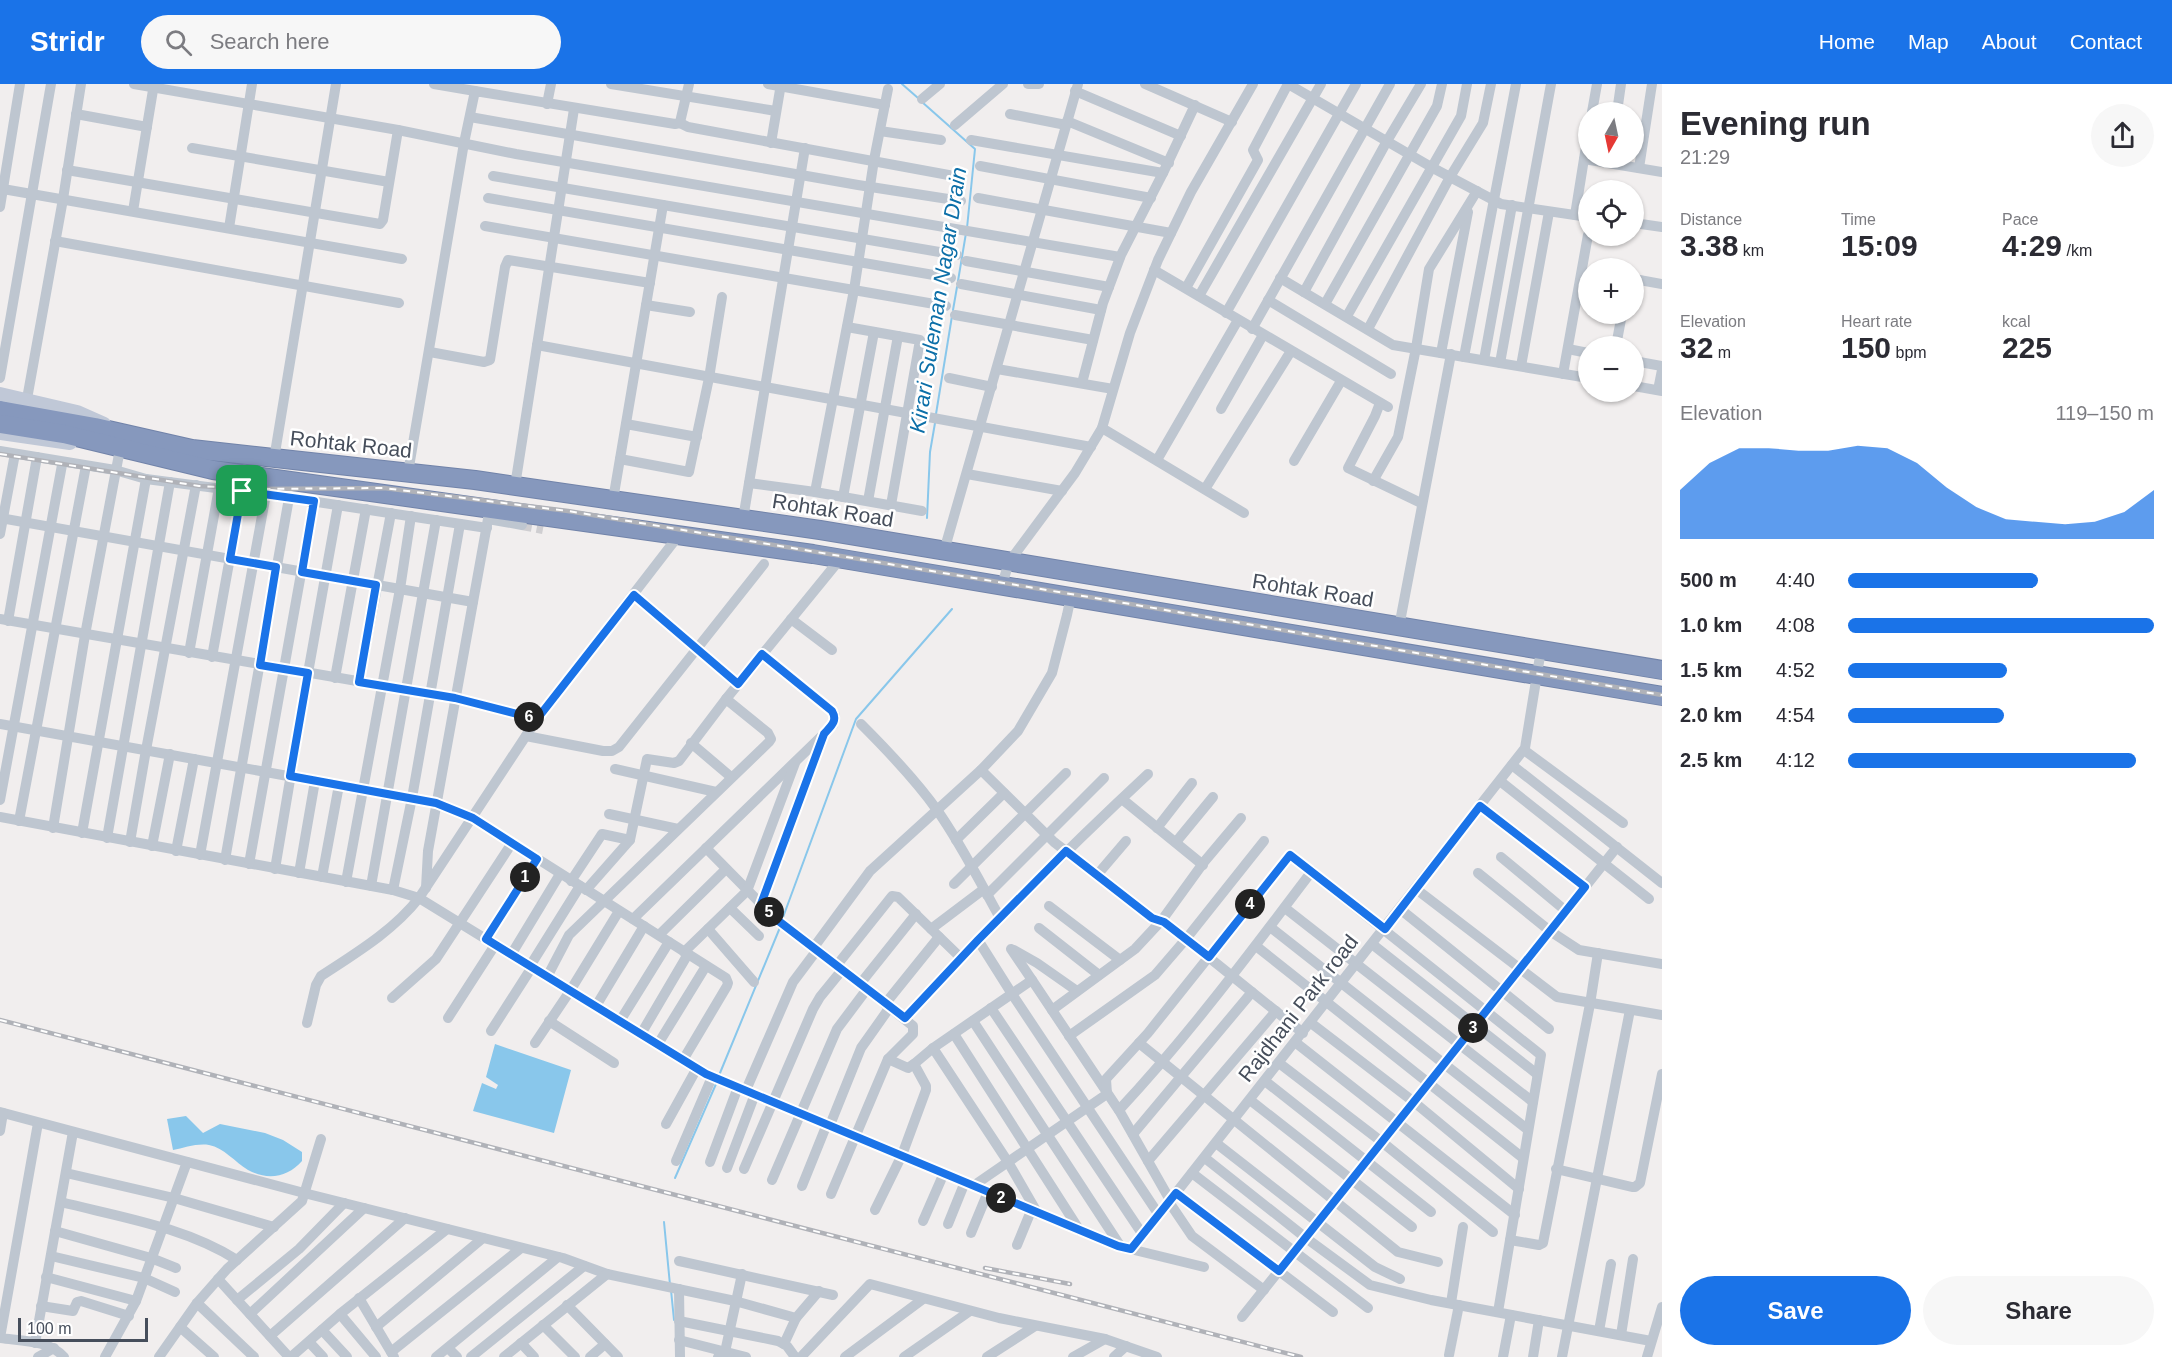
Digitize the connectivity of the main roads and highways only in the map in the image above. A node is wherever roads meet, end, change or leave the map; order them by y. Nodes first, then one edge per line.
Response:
1 (0, 410) edge
2 (0, 424) edge
3 (64, 428) junction
4 (126, 442) junction
5 (699, 513) junction
6 (688, 536) junction
7 (1662, 670) edge
8 (1662, 696) edge

1 - 3 highway
2 - 3 highway
3 - 4 highway
4 - 5 highway, Rohtak Road
4 - 6 highway, Rohtak Road
5 - 6 highway
5 - 7 highway, Rohtak Road
6 - 8 highway, Rohtak Road

